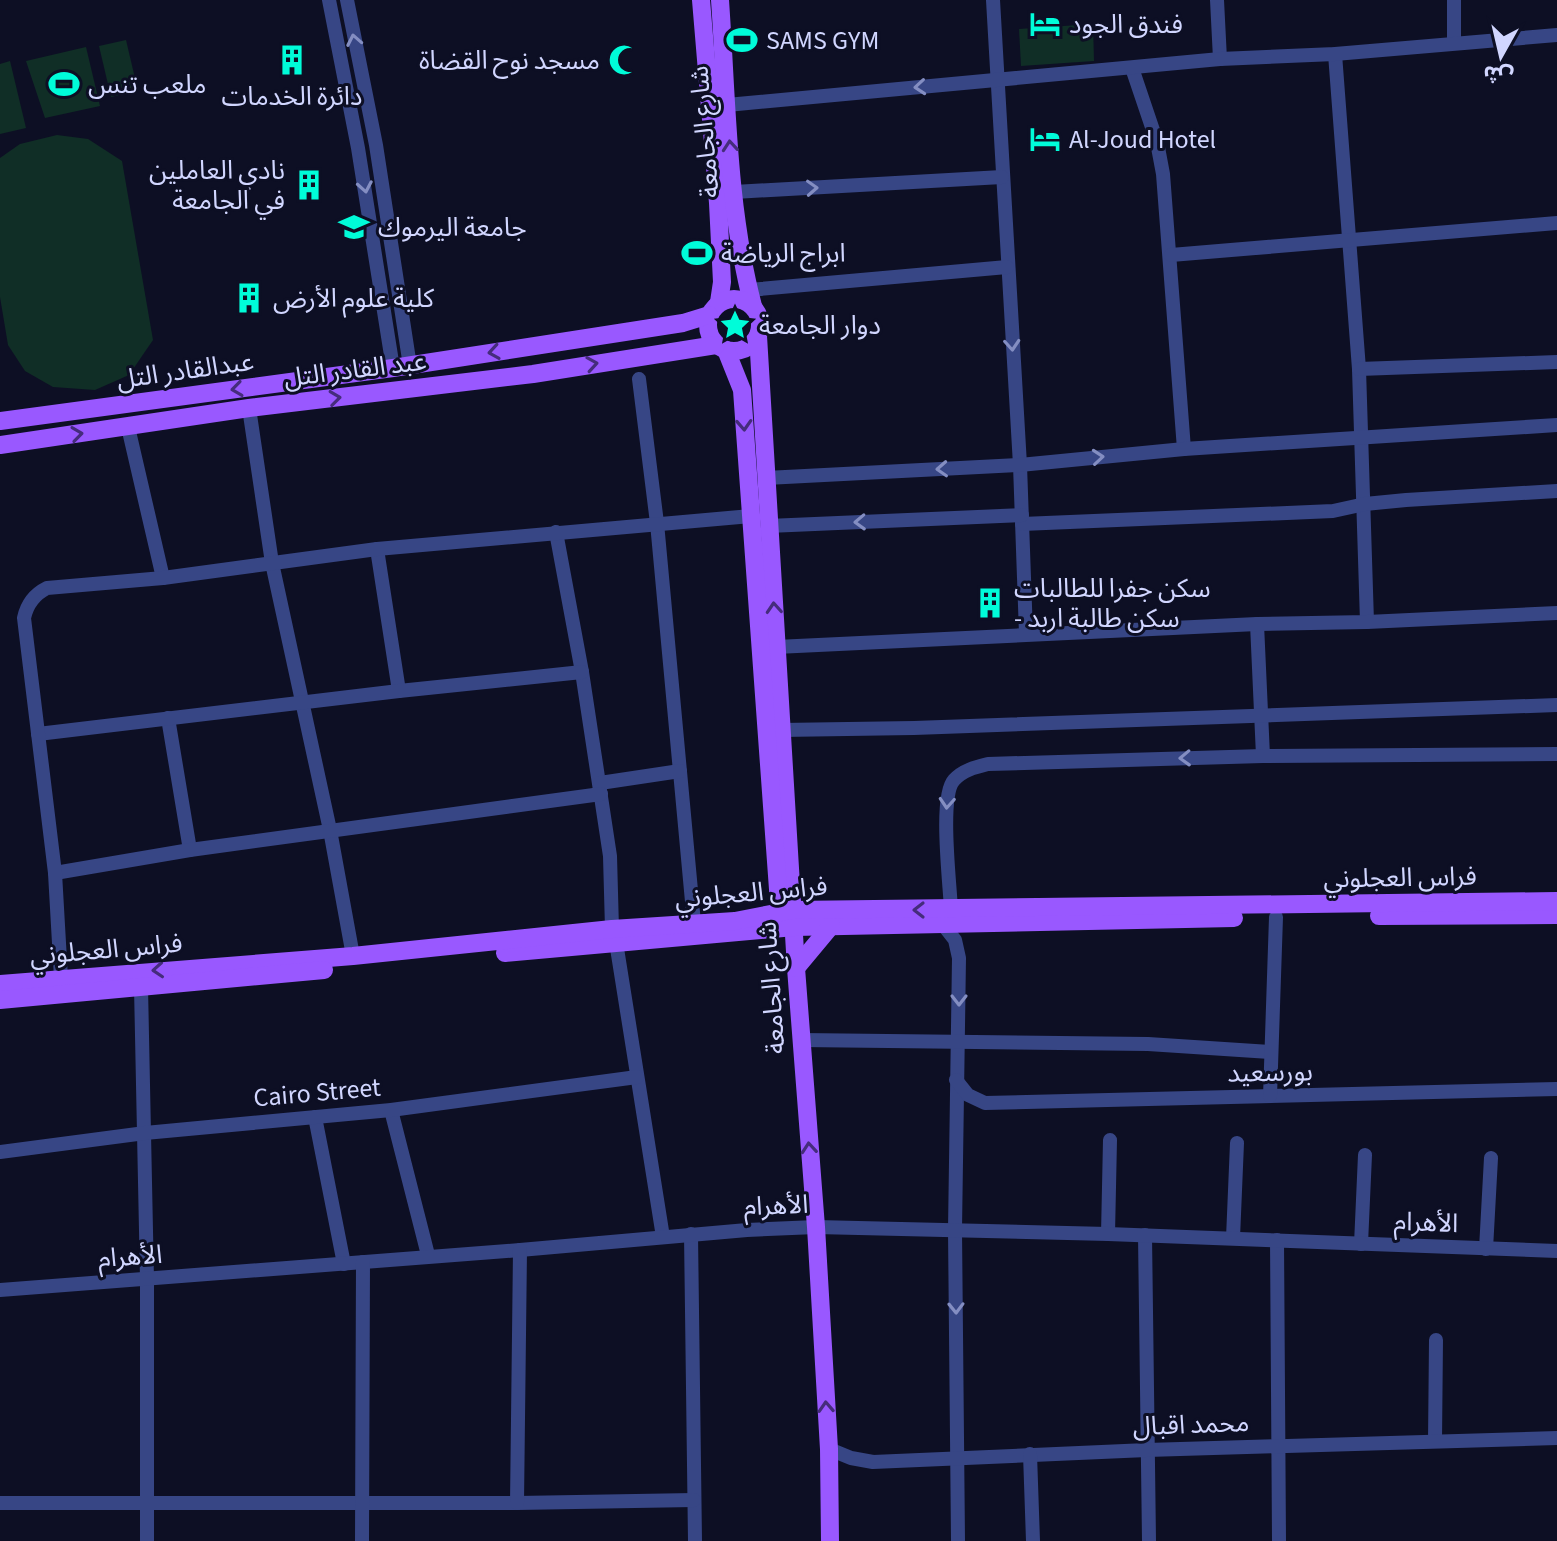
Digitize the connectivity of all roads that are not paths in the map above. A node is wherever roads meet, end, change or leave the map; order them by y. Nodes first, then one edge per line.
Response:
1 (329, 0) edge
2 (347, 0) edge
3 (701, 0) edge
4 (720, 0) edge
5 (993, 0) edge
6 (1217, 0) edge
7 (1454, 0) edge
8 (1557, 35) edge
9 (1454, 42) junction
10 (1335, 54) junction
11 (1220, 59) junction
12 (1132, 68) junction
13 (997, 80) junction
14 (727, 105) junction
15 (373, 130) junction
16 (356, 133) junction
17 (1002, 177) junction
18 (734, 192) junction
19 (1557, 223) edge
20 (1351, 239) junction
21 (1171, 255) junction
22 (1007, 267) junction
23 (751, 298) junction
24 (714, 309) junction
25 (758, 336) junction
26 (721, 347) junction
27 (1557, 362) edge
28 (401, 367) junction
29 (1359, 369) junction
30 (639, 379) dead end
31 (249, 408) junction
32 (0, 421) edge
33 (1557, 425) edge
34 (128, 427) junction
35 (1362, 436) junction
36 (0, 445) edge
37 (1184, 449) junction
38 (1020, 465) junction
39 (766, 478) junction
40 (1557, 491) edge
41 (1365, 504) junction
42 (751, 516) junction
43 (1022, 520) junction
44 (657, 523) junction
45 (768, 526) junction
46 (556, 532) junction
47 (377, 549) junction
48 (272, 563) junction
49 (163, 578) junction
50 (1557, 613) edge
51 (1367, 622) junction
52 (1257, 624) junction
53 (1026, 634) junction
54 (776, 647) junction
55 (582, 672) junction
56 (399, 691) junction
57 (302, 702) junction
58 (1557, 705) edge
59 (1261, 714) junction
60 (168, 718) junction
61 (781, 730) junction
62 (38, 734) junction
63 (1557, 754) edge
64 (1263, 756) junction
65 (680, 771) junction
66 (600, 788) junction
67 (330, 830) junction
68 (190, 850) junction
69 (55, 873) junction
70 (1557, 901) edge
71 (1557, 915) edge
72 (1276, 917) junction
73 (948, 918) junction
74 (787, 919) junction
75 (694, 923) junction
76 (831, 926) junction
77 (614, 936) junction
78 (353, 956) junction
79 (796, 968) junction
80 (61, 978) junction
81 (0, 984) edge
82 (141, 987) junction
83 (0, 1000) edge
84 (801, 1040) junction
85 (959, 1042) junction
86 (1270, 1052) junction
87 (637, 1077) junction
88 (956, 1080) junction
89 (1557, 1089) edge
90 (1270, 1096) junction
91 (985, 1103) junction
92 (391, 1110) junction
93 (315, 1117) junction
94 (145, 1133) junction
95 (955, 1134) junction
96 (1110, 1140) dead end
97 (1237, 1143) dead end
98 (0, 1152) edge
99 (1365, 1155) dead end
100 (1491, 1158) dead end
101 (816, 1227) junction
102 (955, 1230) junction
103 (691, 1234) junction
104 (1108, 1234) junction
105 (1145, 1235) junction
106 (663, 1237) junction
107 (1233, 1238) junction
108 (1277, 1240) junction
109 (1361, 1244) junction
110 (1486, 1249) junction
111 (520, 1250) junction
112 (1557, 1251) edge
113 (428, 1255) junction
114 (363, 1262) junction
115 (344, 1264) junction
116 (147, 1279) junction
117 (0, 1290) edge
118 (1436, 1340) dead end
119 (1557, 1438) edge
120 (1435, 1441) junction
121 (1278, 1445) junction
122 (829, 1449) junction
123 (1147, 1450) junction
124 (1030, 1454) junction
125 (958, 1458) junction
126 (694, 1500) junction
127 (362, 1502) junction
128 (0, 1503) edge
129 (148, 1503) junction
130 (517, 1503) junction
131 (147, 1541) edge
132 (362, 1541) edge
133 (695, 1541) edge
134 (830, 1541) edge
135 (958, 1541) edge
136 (1033, 1541) edge
137 (1149, 1541) edge
138 (1279, 1541) edge

1 - 16 street
15 -> 2 street
3 - 24 main road, شارع الجامعة
4 - 14 main road, شارع الجامعة
5 - 13 street
6 - 11 street
7 - 9 street
8 - 9 street
9 - 10 street
10 - 11 street
10 - 20 street
11 - 12 street
12 - 13 street
12 - 21 street
13 -> 14 street
13 - 17 street
18 -> 14 main road, شارع الجامعة
15 - 16 street
15 - 28 street
16 -> 28 street
18 -> 17 street
17 - 22 street
18 - 23 main road, شارع الجامعة
19 - 20 street
20 - 21 street
20 - 29 street
21 - 37 street
22 - 23 street
22 -> 38 street
23 - 24 main road
23 - 25 main road
24 - 26 main road
24 -> 28 main road, عبدالقادر التل
25 - 26 main road
25 - 39 main road, شارع الجامعة
31 -> 26 main road, عبد القادر التل
26 -> 42 main road, شارع الجامعة
27 - 29 street
28 -> 32 main road, عبدالقادر التل
29 - 35 street
30 - 44 street
31 - 34 main road, عبد القادر التل
31 - 48 street
33 - 35 street
36 -> 34 main road, عبد القادر التل
34 - 49 street
35 - 37 street
35 - 41 street
38 -> 37 street
38 -> 39 street
38 - 43 street
39 - 45 main road, شارع الجامعة
40 - 41 street
41 - 43 street
41 - 51 street
42 - 44 street
42 - 74 main road, شارع الجامعة
43 -> 45 street
43 - 53 street
44 - 46 street
44 - 65 street
54 -> 45 main road, شارع الجامعة
46 - 47 street
46 - 55 street
47 - 48 street
47 - 56 street
48 - 49 street
48 - 57 street
49 - 62 street
50 - 51 street
51 - 52 street
52 - 53 street
52 - 59 street
53 - 54 street
54 - 61 main road, شارع الجامعة
55 - 56 street
55 - 66 street
56 - 57 street
57 - 60 street
57 - 67 street
58 - 59 street
59 - 61 street
59 - 64 street
60 - 62 street
60 - 68 street
61 - 74 main road, شارع الجامعة
62 - 69 street
63 - 64 street
64 -> 73 street
65 - 66 street
65 - 75 street
66 - 67 street
66 - 77 street
67 - 68 street
67 - 78 street
68 - 69 street
69 - 80 street
70 - 73 main road, فراس العجلوني
71 - 72 main road, فراس العجلوني
72 - 73 main road, فراس العجلوني
72 - 86 street
73 -> 74 main road, فراس العجلوني
73 - 76 main road, فراس العجلوني
73 -> 85 street
74 - 75 main road, فراس العجلوني
74 - 76 main road, فراس العجلوني
74 - 77 main road, فراس العجلوني
74 - 79 main road, شارع الجامعة
75 - 77 main road, فراس العجلوني
76 - 79 main road
77 - 78 main road, فراس العجلوني
77 - 82 main road, فراس العجلوني
77 - 87 street
78 -> 80 main road, فراس العجلوني
79 - 84 main road, شارع الجامعة
80 - 81 main road, فراس العجلوني
82 - 83 main road, فراس العجلوني
82 - 94 street
84 - 85 street
101 -> 84 main road, شارع الجامعة
85 - 86 street
85 - 88 street
86 - 90 street
87 - 92 street, Cairo Street
87 - 106 street
88 - 91 street
88 - 95 street
89 - 90 street, بورسعيد
90 - 91 street, بورسعيد
91 - 95 street
92 - 93 street, Cairo Street
92 - 113 street
93 - 94 street, Cairo Street
93 - 115 street
94 - 98 street, Cairo Street
94 - 116 street
95 - 102 street
96 - 104 street
97 - 107 street
99 - 109 street
100 - 110 street
101 - 102 street, الأهرام
101 - 103 street, الأهرام
122 -> 101 main road, شارع الجامعة
102 - 104 street, الأهرام
102 -> 125 street
103 - 106 street, الأهرام
103 - 126 street
104 - 105 street, الأهرام
105 - 107 street, الأهرام
105 - 123 street
106 - 111 street, الأهرام
107 - 108 street, الأهرام
108 - 109 street, الأهرام
108 - 121 street
109 - 110 street, الأهرام
110 - 112 street, الأهرام
111 - 113 street, الأهرام
111 - 130 street
113 - 114 street, الأهرام
114 - 115 street, الأهرام
114 - 127 street
115 - 116 street, الأهرام
116 - 117 street, الأهرام
116 - 129 street
118 - 120 street
119 - 120 street, محمد اقبال
120 - 121 street, محمد اقبال
121 - 123 street, محمد اقبال
121 - 138 street
122 - 125 street, محمد اقبال
122 - 134 main road, شارع الجامعة
123 - 124 street, محمد اقبال
123 - 137 street
124 - 125 street, محمد اقبال
124 - 136 street
125 - 135 street
126 - 130 street
126 - 133 street
127 - 129 street
127 - 130 street
127 - 132 street
128 - 129 street
129 - 131 street

